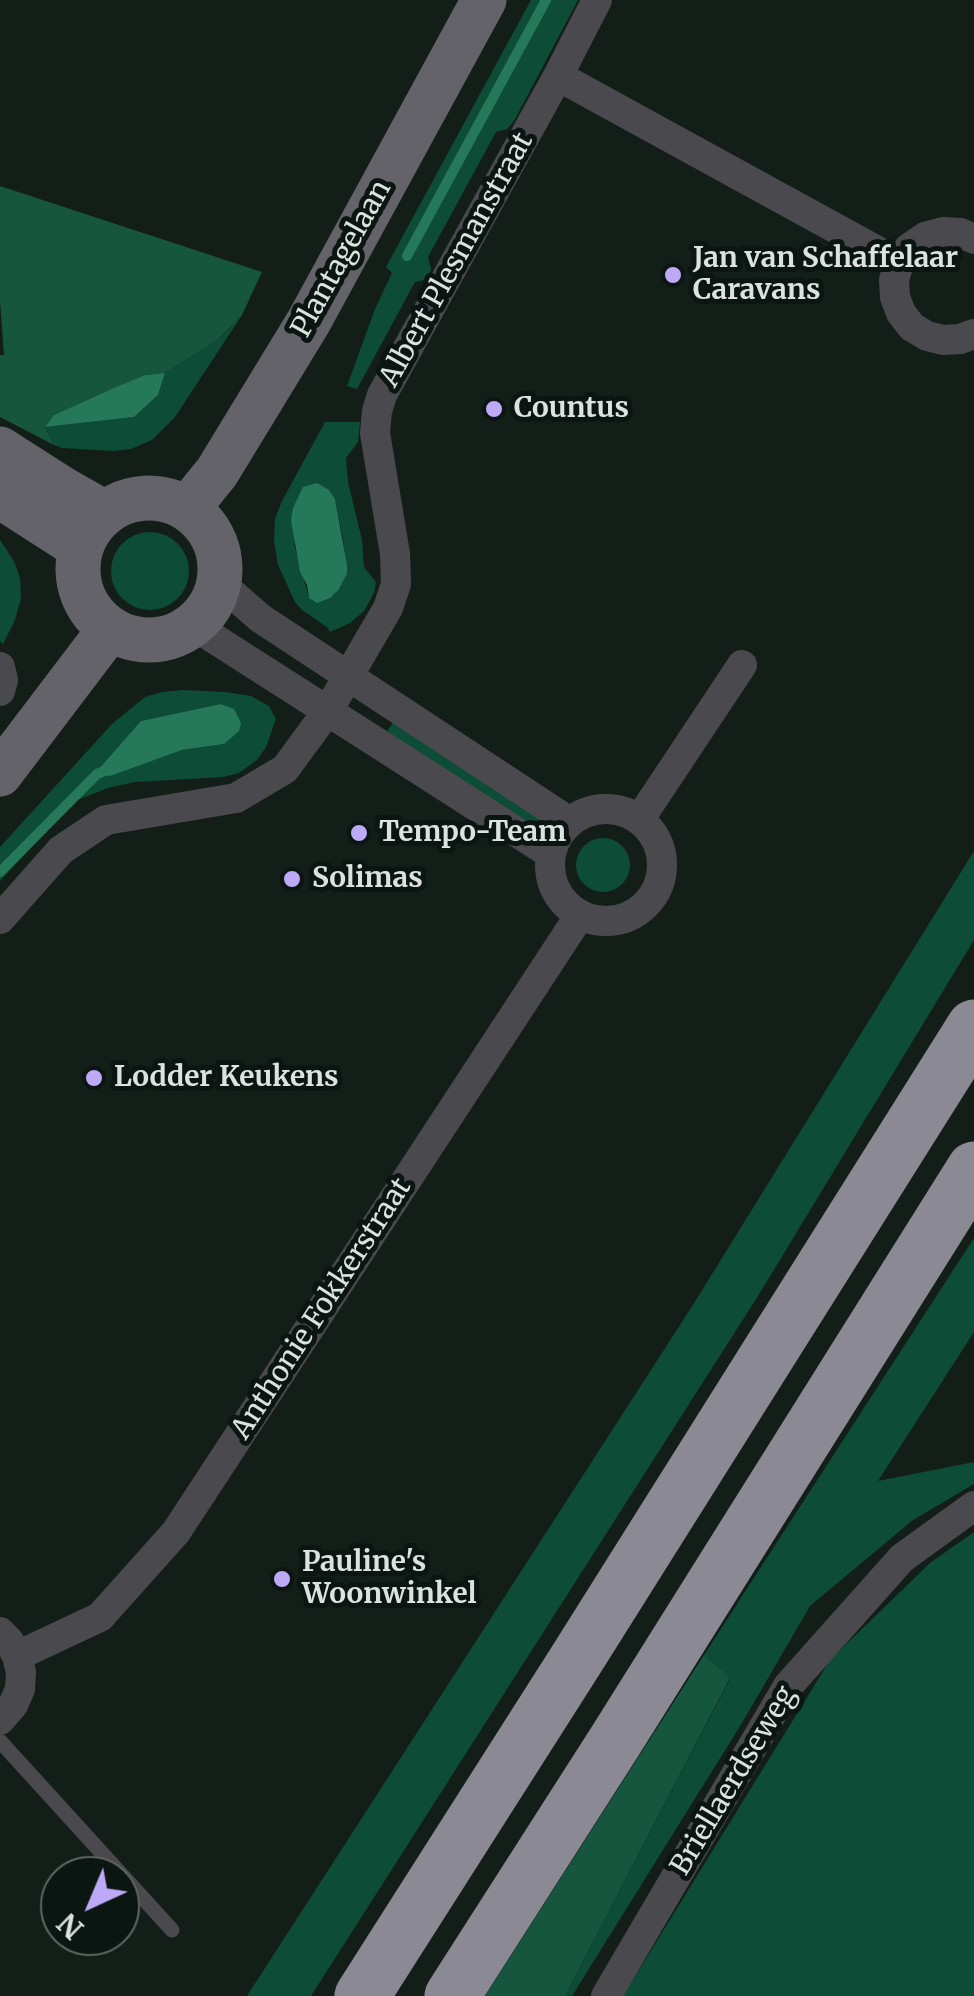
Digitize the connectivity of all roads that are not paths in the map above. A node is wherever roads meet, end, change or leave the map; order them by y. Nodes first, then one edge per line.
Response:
1 (484, 0) edge
2 (597, 0) edge
3 (558, 76) junction
4 (974, 239) edge
5 (899, 263) junction
6 (974, 334) edge
7 (0, 448) edge
8 (0, 496) edge
9 (187, 509) junction
10 (93, 530) junction
11 (219, 582) junction
12 (194, 625) junction
13 (110, 629) junction
14 (742, 665) dead end
15 (0, 667) edge
16 (350, 676) junction
17 (0, 691) edge
18 (329, 710) junction
19 (0, 774) edge
20 (639, 820) junction
21 (570, 822) junction
22 (551, 854) junction
23 (580, 915) junction
24 (0, 919) edge
25 (974, 1027) edge
26 (974, 1168) edge
27 (974, 1506) edge
28 (9, 1644) edge
29 (0, 1720) edge
30 (0, 1741) edge
31 (172, 1930) dead end
32 (362, 1996) edge
33 (452, 1996) edge
34 (606, 1996) edge

1 - 9 main road, Plantagelaan
2 - 3 street, Albert Plesmanstraat
3 - 5 street
3 - 16 street, Albert Plesmanstraat
4 - 5 street
5 - 6 street
7 - 10 main road
8 - 10 main road
9 - 10 main road
9 - 11 main road
10 - 13 main road
11 - 12 main road
11 - 16 street
12 - 13 main road
12 - 18 street
13 - 19 main road
14 - 20 street
15 - 17 street
16 - 18 street
16 - 21 street
18 - 22 street
18 - 24 street
20 - 21 street
20 - 23 street
21 - 22 street
22 - 23 street
23 - 28 street, Anthonie Fokkerstraat
25 - 32 highway
26 - 33 highway
27 - 34 street, Briellaerdseweg
28 - 29 street
30 - 31 lane

